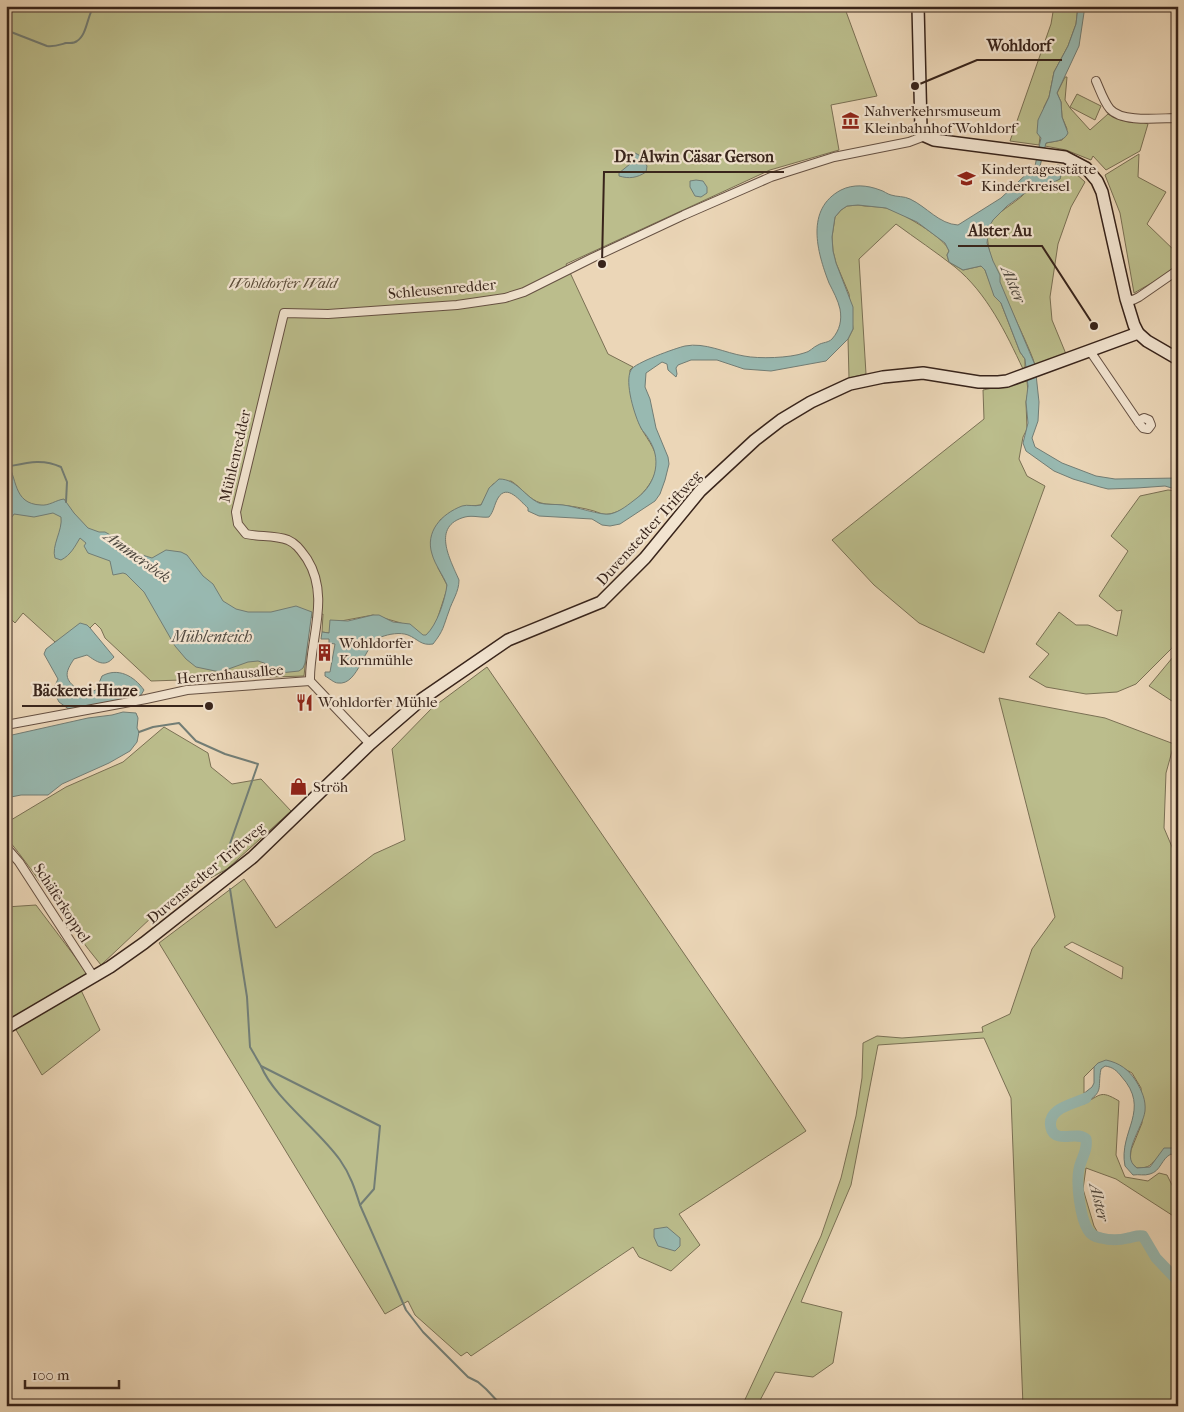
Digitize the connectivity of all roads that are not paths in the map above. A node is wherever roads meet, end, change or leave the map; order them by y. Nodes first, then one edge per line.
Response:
1 (918, 6) edge
2 (1096, 81) dead end
3 (1178, 118) edge
4 (924, 136) junction
5 (1178, 270) edge
6 (1126, 299) junction
7 (284, 313) joint
8 (1138, 333) junction
9 (1090, 351) junction
10 (1178, 359) edge
11 (1138, 423) dead end
12 (310, 681) junction
13 (6, 725) edge
14 (370, 744) junction
15 (6, 847) edge
16 (93, 976) junction
17 (6, 1028) edge

1 - 4 street
2 - 3 street
4 - 6 street
4 - 7 street, Schleusenredder
5 - 6 street
6 - 8 street
7 - 12 street, Mühlenredder
8 - 9 street, Duvenstedter Triftweg
8 - 10 street
9 - 11 street
9 - 14 street, Duvenstedter Triftweg
12 - 13 street, Herrenhausallee
12 - 14 street
14 - 16 street, Duvenstedter Triftweg
15 - 16 street, Schäferkoppel
16 - 17 street, Duvenstedter Triftweg

